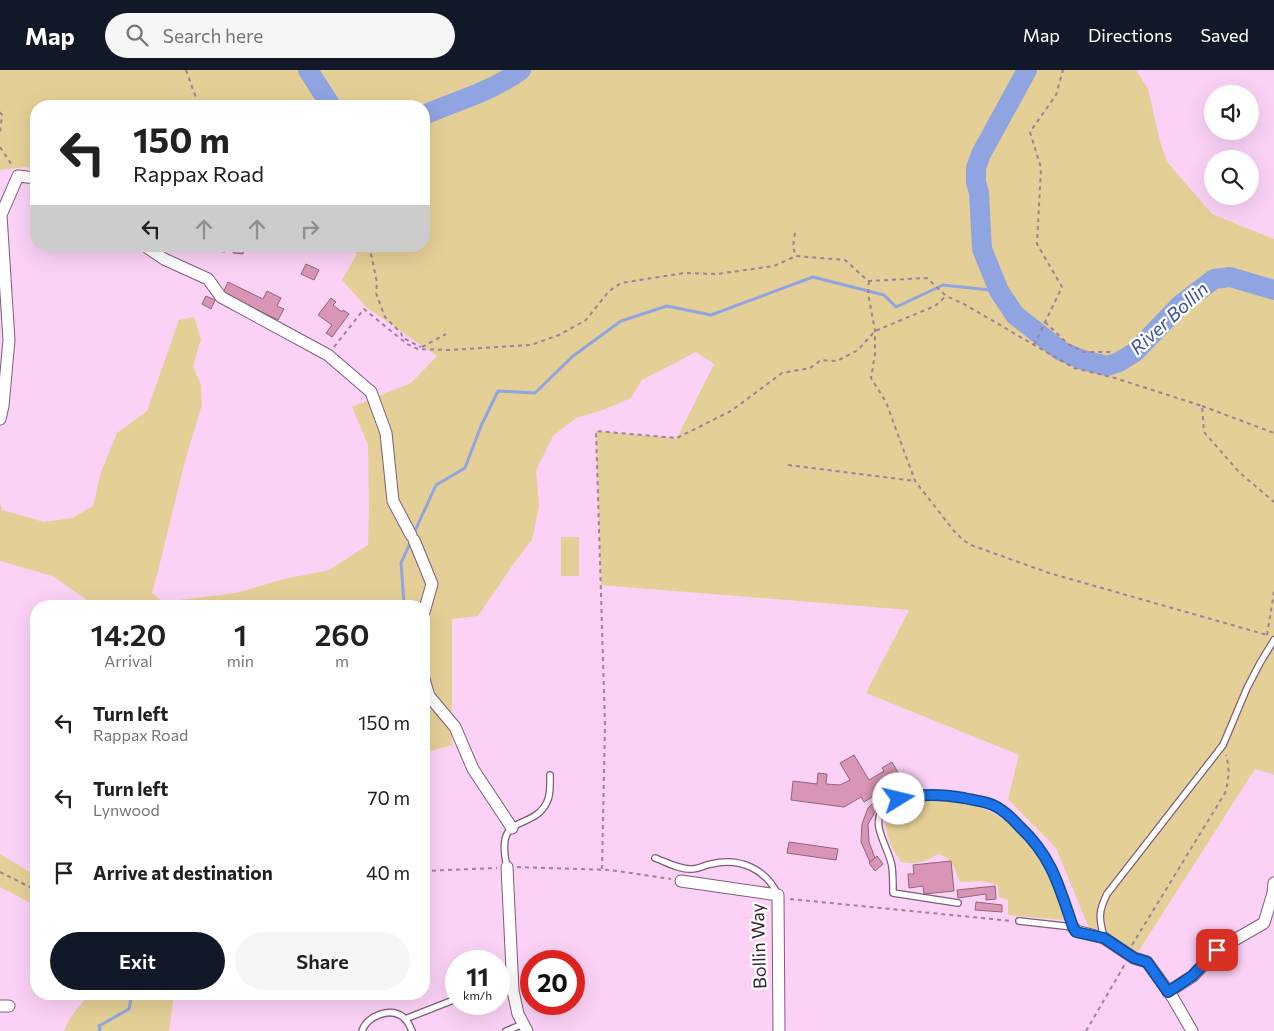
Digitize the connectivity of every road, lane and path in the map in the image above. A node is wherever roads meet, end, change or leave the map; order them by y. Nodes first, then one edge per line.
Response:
1 (186, 70) edge
2 (1063, 70) edge
3 (197, 100) edge
4 (0, 112) edge
5 (0, 132) edge
6 (0, 147) edge
7 (18, 176) junction
8 (30, 177) edge
9 (795, 233) dead end
10 (153, 252) edge
11 (370, 252) edge
12 (796, 256) junction
13 (868, 281) junction
14 (946, 296) junction
15 (1045, 322) junction
16 (875, 331) junction
17 (446, 334) dead end
18 (1034, 345) junction
19 (422, 347) junction
20 (418, 349) junction
21 (1112, 352) dead end
22 (328, 355) junction
23 (1202, 406) junction
24 (0, 419) edge
25 (1274, 433) edge
26 (788, 465) dead end
27 (915, 481) junction
28 (1274, 502) edge
29 (1274, 592) edge
30 (427, 600) edge
31 (1267, 635) junction
32 (1274, 638) edge
33 (430, 698) edge
34 (1223, 746) junction
35 (550, 774) dead end
36 (512, 828) junction
37 (655, 858) dead end
38 (507, 867) junction
39 (602, 869) junction
40 (430, 871) edge
41 (0, 872) edge
42 (681, 881) joint
43 (1274, 883) edge
44 (30, 887) edge
45 (778, 896) junction
46 (958, 903) dead end
47 (1019, 921) joint
48 (1073, 927) junction
49 (1104, 938) junction
50 (1128, 954) junction
51 (510, 990) edge
52 (514, 991) junction
53 (1168, 992) junction
54 (445, 1003) edge
55 (405, 1019) junction
56 (525, 1027) edge
57 (362, 1031) edge
58 (412, 1031) edge
59 (506, 1031) edge
60 (778, 1031) edge
61 (1086, 1031) edge
62 (1192, 1031) edge

1 - 3 path
2 - 15 path
4 - 5 path
6 - 7 path
7 - 8 street
7 - 24 street
9 - 12 path
10 - 22 street
11 - 19 path
12 - 13 path
12 - 20 path
13 - 14 path
13 - 16 path
14 - 16 path
14 - 18 path
15 - 18 path
15 - 21 path
16 - 27 path
16 - 39 path
17 - 19 path
18 - 23 path
19 - 20 path
20 - 22 path
22 - 30 street
23 - 25 path
23 - 28 path
26 - 27 path
27 - 31 path
29 - 31 path
31 - 32 path
32 - 34 lane
33 - 36 street
34 - 49 lane
34 - 50 path
35 - 36 lane
36 - 38 lane
37 - 45 lane
38 - 39 path
38 - 40 path
38 - 52 street
39 - 42 path
41 - 44 path
42 - 45 street, Bollin Way
43 - 53 street
45 - 47 path
45 - 60 street, Bollin Way
46 - 48 lane
47 - 48 lane
48 - 49 street
49 - 50 street
50 - 53 street
50 - 61 path
51 - 52 lane
52 - 56 street
53 - 62 street
54 - 55 lane
55 - 57 lane
55 - 58 lane
56 - 59 lane

